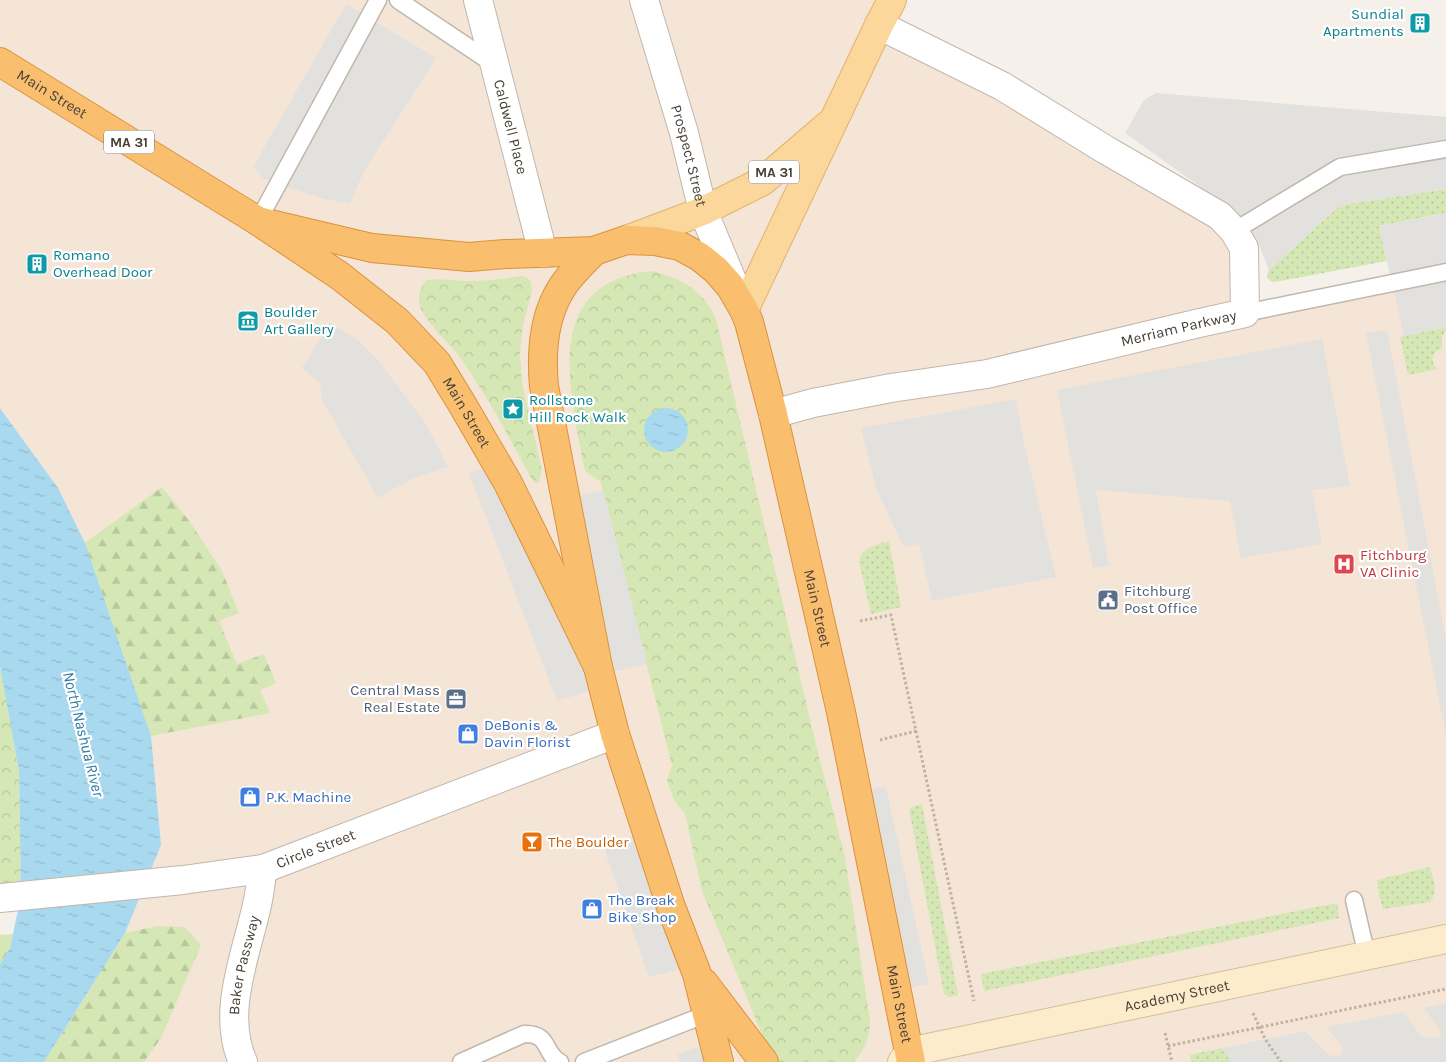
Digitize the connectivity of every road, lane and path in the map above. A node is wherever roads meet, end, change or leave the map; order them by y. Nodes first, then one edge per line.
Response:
1 (378, 0) edge
2 (398, 0) edge
3 (478, 0) edge
4 (644, 0) edge
5 (892, 0) edge
6 (879, 25) junction
7 (0, 62) edge
8 (495, 65) junction
9 (835, 119) junction
10 (1446, 149) edge
11 (703, 211) junction
12 (258, 222) junction
13 (1234, 231) junction
14 (626, 240) junction
15 (594, 251) junction
16 (543, 253) junction
17 (1446, 272) edge
18 (744, 310) junction
19 (1245, 313) junction
20 (773, 414) junction
21 (860, 621) dead end
22 (598, 667) junction
23 (916, 731) junction
24 (615, 734) junction
25 (879, 740) dead end
26 (262, 869) junction
27 (10, 897) edge
28 (1354, 900) dead end
29 (1446, 939) edge
30 (1367, 956) junction
31 (697, 974) junction
32 (1446, 989) edge
33 (974, 1001) dead end
34 (1251, 1007) dead end
35 (707, 1014) junction
36 (1164, 1026) dead end
37 (1259, 1028) junction
38 (1168, 1046) junction
39 (904, 1060) edge
40 (243, 1062) edge
41 (461, 1062) edge
42 (560, 1062) edge
43 (584, 1062) edge
44 (719, 1062) edge
45 (764, 1062) edge
46 (1172, 1062) edge
47 (1281, 1062) edge

1 - 12 lane
2 - 8 lane
3 - 8 street, Caldwell Place
4 - 11 street, Prospect Street
5 - 6 main road, MA 31
6 - 9 main road, MA 31
6 - 13 street, Merriam Parkway
7 - 12 highway, Main Street / MA 31
8 - 16 street, Caldwell Place
9 - 11 main road, MA 31
9 - 18 main road
10 - 13 lane
11 - 14 main road, Main Street / MA 31
11 - 18 street, Prospect Street
12 - 16 highway, Main Street / MA 31
12 - 22 highway, Main Street
13 - 19 street, Merriam Parkway
14 - 15 highway, Main Street
14 - 18 highway, Main Street
15 - 16 highway, Main Street / MA 31
15 - 22 highway, Main Street
17 - 19 lane
18 - 20 highway, Main Street
19 - 20 street, Merriam Parkway
20 - 39 highway, Main Street
21 - 23 path
22 - 24 highway, Main Street
23 - 25 path
23 - 33 path
24 - 26 street, Circle Street
24 - 31 highway, Main Street
26 - 27 street, Circle Street
26 - 40 street, Baker Passway
28 - 30 lane
29 - 30 main road, Academy Street
30 - 39 main road, Academy Street
31 - 35 highway, Main Street
31 - 45 highway, Main Street
32 - 37 path
34 - 37 path
35 - 43 lane
35 - 44 highway, Main Street
36 - 38 path
37 - 38 path
37 - 47 path
38 - 46 path
41 - 42 lane

